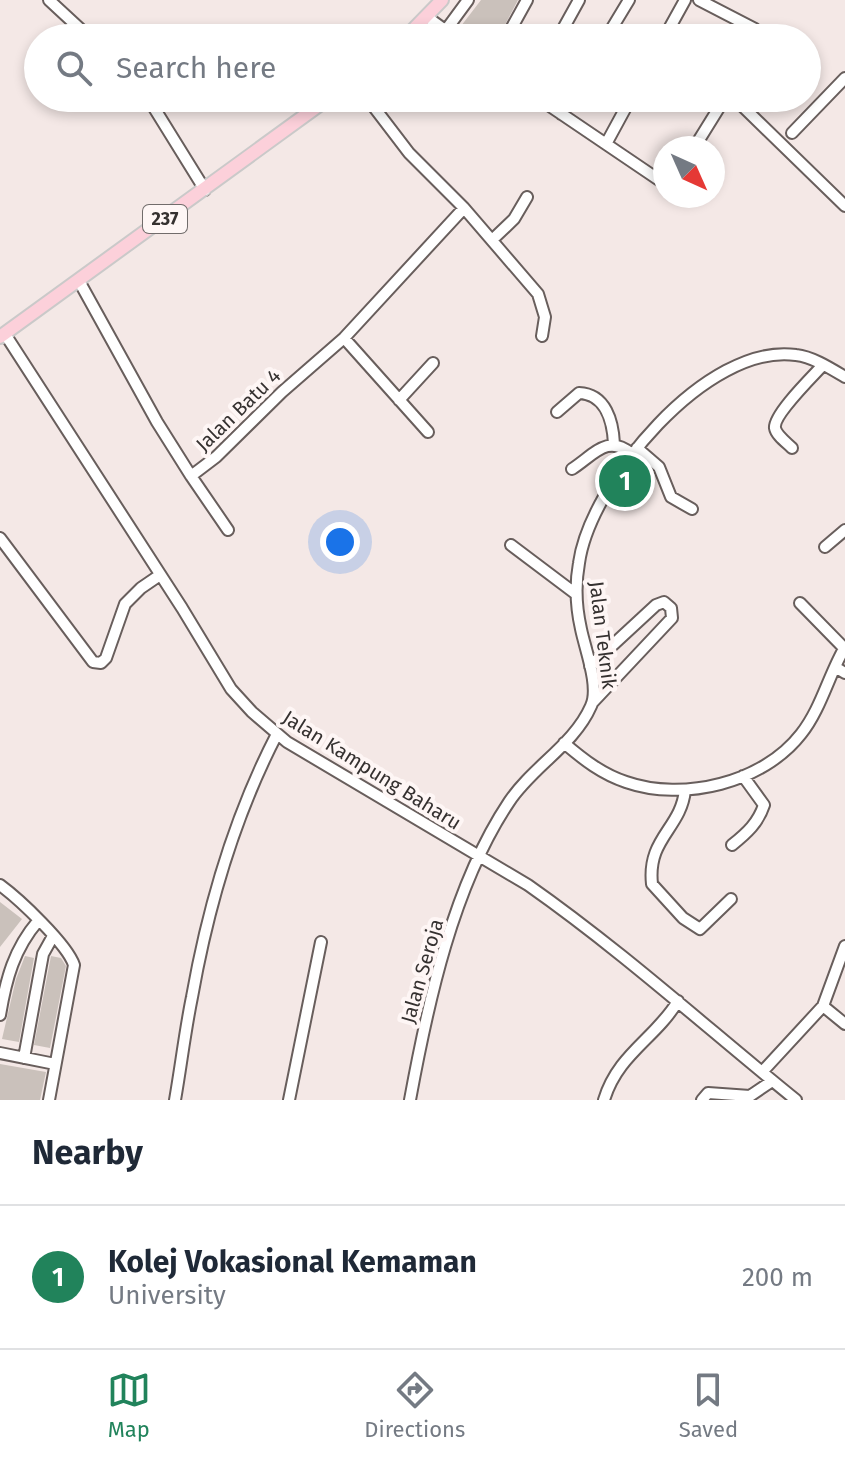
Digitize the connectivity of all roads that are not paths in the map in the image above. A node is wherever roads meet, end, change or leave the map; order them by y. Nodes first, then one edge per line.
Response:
1 (49, 0) edge
2 (442, 0) edge
3 (468, 0) edge
4 (527, 0) edge
5 (579, 0) edge
6 (629, 0) edge
7 (685, 0) edge
8 (699, 0) edge
9 (427, 17) junction
10 (75, 24) edge
11 (420, 24) edge
12 (437, 24) edge
13 (450, 24) edge
14 (514, 24) edge
15 (566, 24) edge
16 (614, 24) edge
17 (672, 24) edge
18 (745, 24) edge
19 (845, 78) edge
20 (821, 103) edge
21 (157, 112) edge
22 (310, 112) edge
23 (378, 112) edge
24 (558, 112) edge
25 (623, 112) edge
26 (716, 112) edge
27 (748, 112) edge
28 (812, 112) edge
29 (561, 114) joint
30 (792, 133) dead end
31 (701, 136) edge
32 (606, 144) junction
33 (653, 176) edge
34 (205, 190) junction
35 (527, 197) dead end
36 (845, 206) edge
37 (464, 208) junction
38 (492, 240) junction
39 (79, 281) junction
40 (2, 335) edge
41 (542, 336) dead end
42 (344, 338) junction
43 (433, 363) dead end
44 (823, 365) junction
45 (845, 377) edge
46 (399, 400) junction
47 (557, 412) dead end
48 (428, 432) dead end
49 (614, 444) junction
50 (792, 448) dead end
51 (634, 451) junction
52 (572, 469) dead end
53 (191, 476) junction
54 (692, 509) dead end
55 (228, 530) dead end
56 (845, 530) edge
57 (0, 538) edge
58 (511, 545) dead end
59 (825, 547) dead end
60 (160, 575) junction
61 (576, 594) junction
62 (800, 603) dead end
63 (844, 647) edge
64 (590, 666) junction
65 (835, 667) junction
66 (845, 673) edge
67 (593, 702) junction
68 (277, 734) junction
69 (564, 743) junction
70 (743, 776) junction
71 (685, 790) junction
72 (732, 845) dead end
73 (480, 856) junction
74 (0, 885) edge
75 (731, 899) dead end
76 (38, 921) junction
77 (53, 936) junction
78 (321, 942) dead end
79 (845, 946) edge
80 (2, 988) edge
81 (678, 1001) junction
82 (823, 1006) junction
83 (0, 1015) edge
84 (845, 1024) edge
85 (0, 1053) edge
86 (24, 1058) junction
87 (55, 1064) junction
88 (762, 1072) junction
89 (772, 1081) junction
90 (49, 1100) edge
91 (175, 1100) edge
92 (289, 1100) edge
93 (410, 1100) edge
94 (604, 1100) edge
95 (702, 1100) edge
96 (796, 1100) edge

1 - 10 street
2 - 9 main road
3 - 13 street
4 - 14 street
5 - 15 street
6 - 16 street
7 - 17 street
8 - 18 street
9 - 11 main road
9 - 12 street
19 - 20 street
21 - 34 street
22 - 34 main road, 237
23 - 37 street
24 - 29 street
25 - 32 street
26 - 31 street
27 - 36 street
28 - 30 street
29 - 32 street
32 - 33 street
34 - 39 main road, 237
35 - 38 street
37 - 38 street
37 - 42 street, Jalan Batu 4
38 - 41 street
39 - 40 main road, 237
39 - 53 street, Jalan Batu 4
40 - 60 street, Jalan Kampung Baharu
42 - 46 street
42 - 53 street, Jalan Batu 4
43 - 46 street
44 - 45 street, Jalan Teknik
44 - 50 street
44 - 51 street, Jalan Teknik
46 - 48 street
47 - 49 street
49 - 51 street
49 - 52 street
51 - 54 street
51 - 61 street, Jalan Teknik
53 - 55 street
56 - 59 street
57 - 60 street
58 - 61 street
60 - 68 street, Jalan Kampung Baharu
61 - 64 street, Jalan Teknik
62 - 63 street
63 - 65 street
64 - 67 street, Jalan Teknik
64 - 67 street
65 - 66 street
65 - 70 street
67 - 69 street, Jalan Teknik
68 - 73 street, Jalan Kampung Baharu
68 - 91 street
69 - 71 street
69 - 73 street, Jalan Teknik
70 - 71 street
70 - 72 street
71 - 75 street
73 - 81 street, Jalan Kampung Baharu
73 - 93 street, Jalan Seroja
74 - 76 street
76 - 77 street
76 - 80 street
77 - 86 street
77 - 87 street
78 - 92 street
79 - 82 street
80 - 83 street
81 - 88 street, Jalan Kampung Baharu
81 - 94 street
82 - 84 street
82 - 88 street
85 - 86 street
86 - 87 street
87 - 90 street
88 - 89 street, Jalan Kampung Baharu
89 - 95 street
89 - 96 street, Jalan Kampung Baharu

